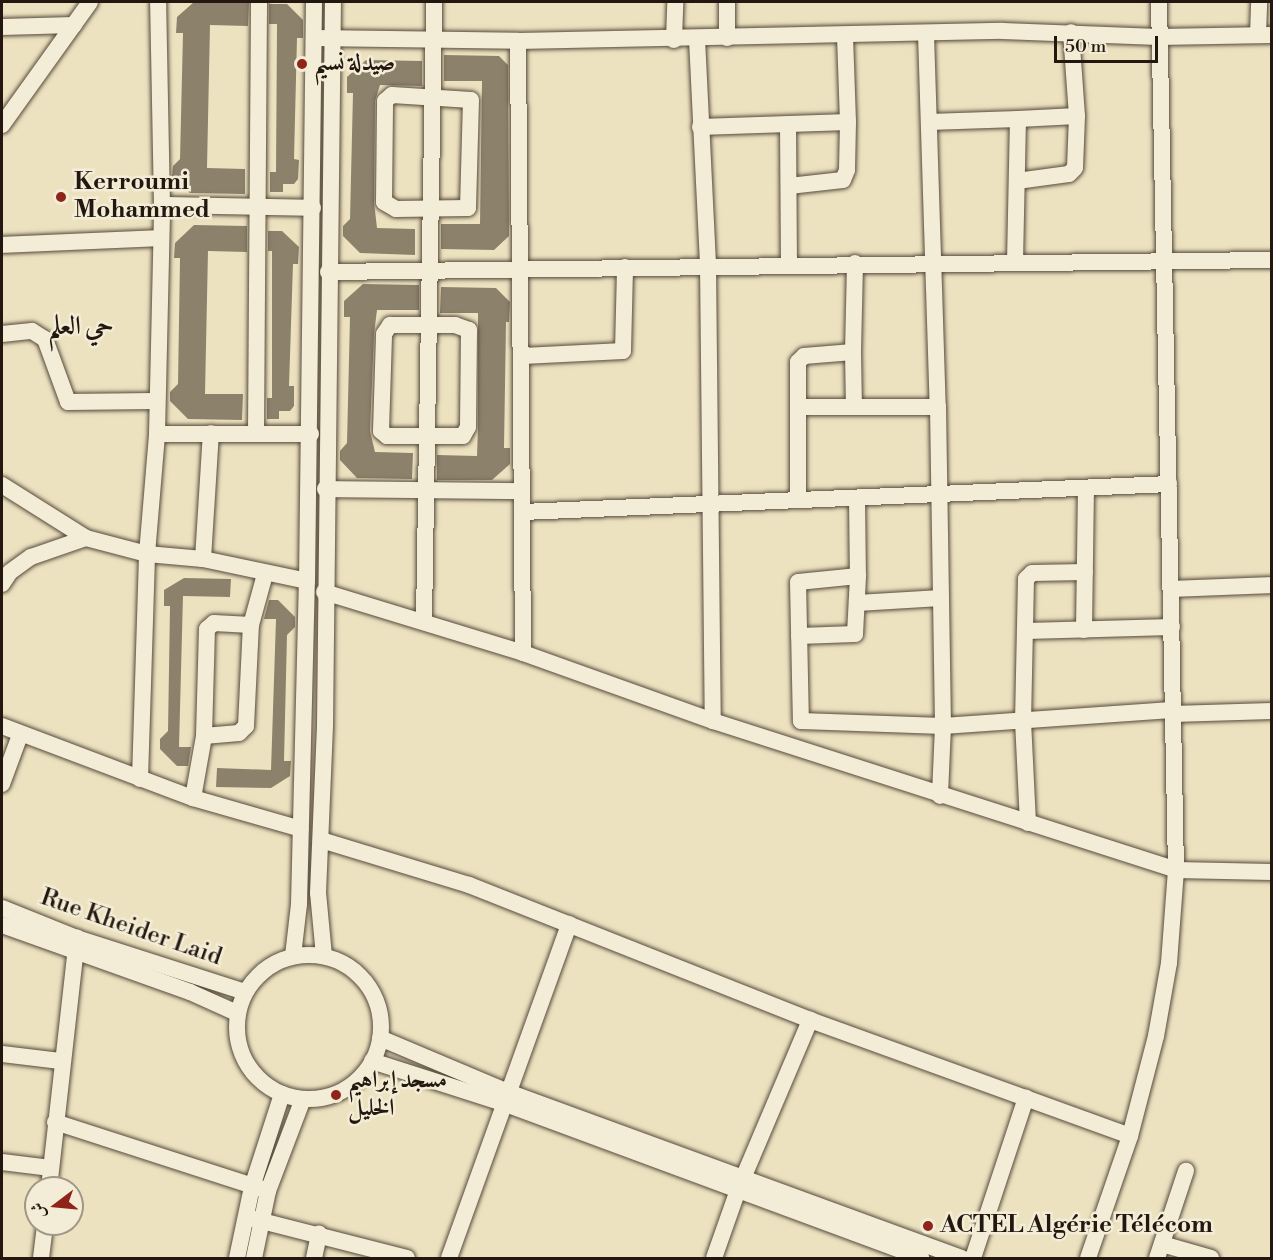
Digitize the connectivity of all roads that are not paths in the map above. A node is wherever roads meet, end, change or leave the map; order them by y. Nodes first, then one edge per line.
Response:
1 (90, 2) edge
2 (158, 2) edge
3 (259, 2) edge
4 (315, 2) edge
5 (333, 2) edge
6 (434, 2) edge
7 (675, 2) edge
8 (727, 2) edge
9 (1159, 2) edge
10 (1259, 2) edge
11 (74, 25) junction
12 (2, 27) edge
13 (1071, 32) junction
14 (926, 34) junction
15 (1265, 35) edge
16 (845, 36) junction
17 (1158, 37) junction
18 (314, 38) junction
19 (728, 38) junction
20 (698, 39) junction
21 (332, 40) junction
22 (674, 40) junction
23 (433, 41) junction
24 (518, 42) junction
25 (433, 96) junction
26 (1077, 116) junction
27 (1018, 119) junction
28 (848, 122) junction
29 (929, 122) junction
30 (789, 124) junction
31 (2, 125) edge
32 (700, 127) junction
33 (1017, 181) junction
34 (789, 186) junction
35 (162, 205) junction
36 (258, 208) junction
37 (313, 208) junction
38 (432, 209) junction
39 (160, 238) junction
40 (2, 245) edge
41 (321, 246) junction
42 (1272, 260) edge
43 (934, 262) junction
44 (1015, 262) junction
45 (1164, 262) junction
46 (855, 263) junction
47 (789, 264) junction
48 (708, 265) junction
49 (625, 267) junction
50 (521, 269) junction
51 (428, 271) junction
52 (328, 272) junction
53 (426, 324) junction
54 (2, 334) edge
55 (853, 352) junction
56 (523, 356) junction
57 (154, 401) junction
58 (799, 407) junction
59 (854, 407) junction
60 (938, 407) junction
61 (211, 433) junction
62 (256, 433) junction
63 (157, 434) junction
64 (311, 434) junction
65 (426, 436) junction
66 (1169, 484) junction
67 (2, 485) edge
68 (325, 489) junction
69 (1086, 489) junction
70 (522, 491) junction
71 (426, 492) junction
72 (939, 495) junction
73 (857, 498) junction
74 (798, 499) junction
75 (708, 501) junction
76 (523, 512) junction
77 (86, 538) junction
78 (147, 554) junction
79 (203, 559) junction
80 (1085, 572) junction
81 (265, 574) junction
82 (858, 576) junction
83 (308, 581) junction
84 (2, 584) edge
85 (1272, 585) edge
86 (1172, 589) junction
87 (324, 592) junction
88 (941, 598) junction
89 (857, 603) junction
90 (424, 621) junction
91 (251, 625) junction
92 (1172, 627) junction
93 (1084, 630) junction
94 (1026, 631) junction
95 (799, 636) junction
96 (523, 653) junction
97 (1272, 711) edge
98 (1172, 712) junction
99 (713, 721) junction
100 (801, 721) junction
101 (1023, 722) junction
102 (2, 726) edge
103 (943, 726) junction
104 (20, 735) junction
105 (204, 735) junction
106 (801, 750) junction
107 (140, 779) junction
108 (2, 784) edge
109 (940, 795) junction
110 (193, 798) junction
111 (1028, 823) junction
112 (302, 829) junction
113 (321, 840) junction
114 (1176, 870) junction
115 (1272, 872) edge
116 (2, 908) edge
117 (569, 924) junction
118 (2, 925) edge
119 (75, 945) junction
120 (293, 956) junction
121 (324, 956) junction
122 (245, 992) junction
123 (237, 1013) junction
124 (810, 1020) junction
125 (380, 1038) junction
126 (2, 1054) edge
127 (61, 1061) junction
128 (372, 1061) junction
129 (282, 1094) junction
130 (506, 1098) junction
131 (1026, 1098) junction
132 (303, 1099) junction
133 (55, 1122) junction
134 (1130, 1136) junction
135 (2, 1162) edge
136 (51, 1168) junction
137 (1186, 1171) dead end
138 (50, 1176) edge
139 (740, 1184) junction
140 (260, 1189) junction
141 (253, 1219) junction
142 (319, 1234) junction
143 (44, 1236) edge
144 (1159, 1251) edge
145 (41, 1258) edge
146 (237, 1258) edge
147 (254, 1258) edge
148 (314, 1258) edge
149 (407, 1258) edge
150 (449, 1258) edge
151 (714, 1258) edge
152 (921, 1258) edge
153 (962, 1258) edge
154 (973, 1258) edge
155 (1088, 1258) edge
156 (1211, 1258) edge

1 - 11 street
2 - 35 street
3 - 36 street
4 - 18 street
5 - 21 street
6 - 23 street
7 - 22 street
8 - 19 street
9 - 17 street
10 - 15 street
11 - 12 street
11 - 31 street
13 - 14 street
13 - 17 street
13 - 26 street
14 - 16 street
14 - 29 street
15 - 17 street
16 - 19 street
16 - 28 street
17 - 45 street
18 - 21 street
18 - 37 street
19 - 20 street
20 - 22 street
20 - 32 street
21 - 23 street
21 - 41 street
22 - 24 street
23 - 24 street
23 - 25 street
24 - 50 street
25 - 38 street
25 - 38 street
25 - 38 street
26 - 27 street
26 - 33 street
27 - 29 street
27 - 33 street
28 - 30 street
28 - 34 street
29 - 43 street
30 - 32 street
30 - 34 street
32 - 48 street
33 - 44 street
34 - 47 street
35 - 36 street
35 - 39 street
36 - 37 street
36 - 62 street
37 - 41 street
38 - 51 street
39 - 40 street
39 - 57 street
41 - 52 street
41 - 64 street
42 - 45 street
43 - 44 street
43 - 46 street
43 - 60 street
44 - 45 street
45 - 66 street
46 - 47 street
46 - 55 street
47 - 48 street
48 - 49 street
48 - 75 street
49 - 50 street
49 - 56 street
50 - 51 street
50 - 56 street
51 - 52 street
51 - 53 street
52 - 68 street
53 - 65 street
53 - 65 street
53 - 65 street
54 - 57 street
55 - 58 street
55 - 59 street
56 - 70 street
57 - 63 street
58 - 59 street
58 - 74 street
59 - 60 street
60 - 72 street
61 - 62 street
61 - 63 street
61 - 79 street
62 - 64 street
63 - 78 street
64 - 83 street
65 - 71 street
66 - 69 street
66 - 86 street
67 - 77 street
68 - 71 street
68 - 87 street
69 - 72 street
69 - 80 street
70 - 71 street
70 - 76 street
71 - 90 street
72 - 73 street
72 - 88 street
73 - 74 street
73 - 82 street
74 - 75 street
75 - 76 street
75 - 99 street
76 - 96 street
77 - 78 street
77 - 84 street
78 - 79 street
78 - 107 street
79 - 81 street
80 - 93 street
80 - 94 street
81 - 83 street
81 - 91 street
82 - 89 street
82 - 95 street
83 - 112 street
85 - 86 street
86 - 92 street
87 - 90 street
87 - 113 street
88 - 89 street
88 - 103 street
89 - 95 street
90 - 96 street
91 - 105 street
91 - 105 street
92 - 93 street
92 - 98 street
93 - 94 street
94 - 101 street
95 - 100 street
96 - 99 street
97 - 98 street
98 - 101 street
98 - 114 street
99 - 106 street
100 - 103 street
100 - 106 street
101 - 103 street
101 - 111 street
102 - 104 street
103 - 109 street
104 - 107 street
104 - 108 street
105 - 110 street
106 - 109 street
107 - 110 street
109 - 111 street
110 - 112 street
111 - 114 street
112 - 120 street
113 - 117 street
113 - 121 street
114 - 115 street
114 - 134 street
116 - 119 street, Rue Kheider Laid
117 - 124 street
117 - 130 street
118 - 119 street, Rue Kheider Laid
119 - 122 street, Rue Kheider Laid
119 - 123 street, Rue Kheider Laid
119 - 127 street
120 - 121 street
120 - 122 street
121 - 125 street
122 - 123 street
123 - 129 street
124 - 131 street
124 - 139 street
125 - 128 street
125 - 130 street
126 - 127 street
127 - 133 street
128 - 130 street
128 - 132 street
129 - 132 street
129 - 140 street
130 - 139 street
130 - 150 street
131 - 134 street
131 - 154 street
132 - 140 street
133 - 136 street
133 - 140 street
134 - 155 street
135 - 136 street
136 - 138 street
137 - 144 street
139 - 151 street
139 - 152 street
139 - 153 street
140 - 141 street
141 - 142 street
141 - 146 street
141 - 147 street
142 - 148 street
142 - 149 street
143 - 145 street
144 - 156 street

